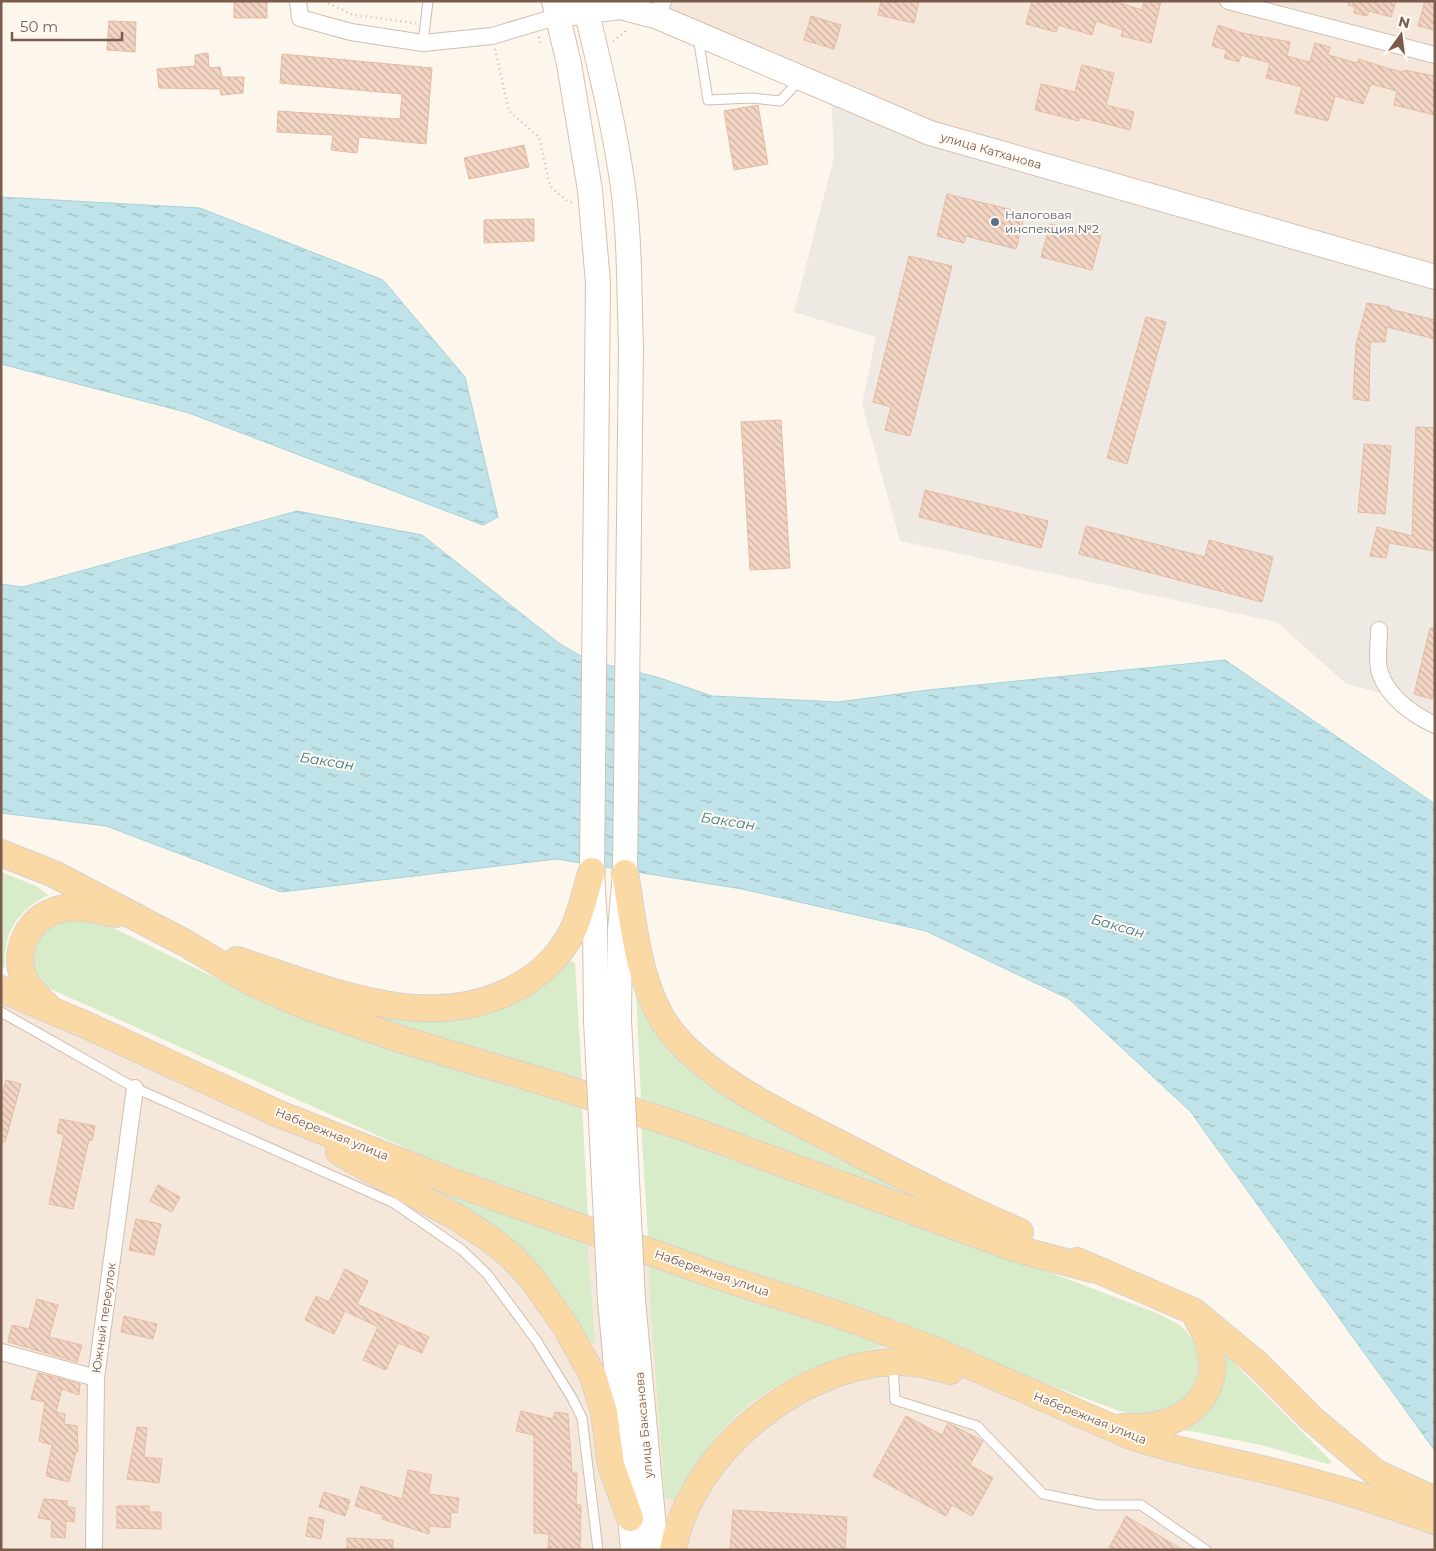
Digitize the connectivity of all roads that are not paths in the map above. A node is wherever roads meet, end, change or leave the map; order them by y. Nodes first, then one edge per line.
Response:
1 (298, 1) edge
2 (428, 1) edge
3 (1228, 1) edge
4 (585, 5) edge
5 (556, 8) edge
6 (661, 9) edge
7 (698, 34) junction
8 (423, 43) junction
9 (1435, 56) edge
10 (802, 78) junction
11 (1435, 277) edge
12 (1379, 630) dead end
13 (1435, 725) edge
14 (1, 853) edge
15 (592, 871) junction
16 (625, 873) junction
17 (147, 922) junction
18 (185, 943) junction
19 (1, 989) edge
20 (51, 1010) junction
21 (1, 1012) edge
22 (135, 1088) junction
23 (279, 1114) junction
24 (1092, 1269) junction
25 (622, 1300) junction
26 (1193, 1311) junction
27 (1, 1352) edge
28 (893, 1362) junction
29 (96, 1378) junction
30 (1022, 1390) junction
31 (1103, 1425) junction
32 (1435, 1500) edge
33 (630, 1518) junction
34 (1435, 1521) edge
35 (94, 1550) edge
36 (598, 1550) edge
37 (633, 1550) edge
38 (656, 1550) edge
39 (673, 1550) edge
40 (1206, 1550) edge

1 - 8 street
2 - 8 lane
3 - 9 street
4 - 5 main road, улица Катханова
4 - 6 main road, улица Катханова
4 - 16 main road
5 - 8 street
5 - 15 main road
6 - 7 main road, улица Катханова
7 - 10 main road, улица Катханова
7 - 10 lane
10 - 11 main road, улица Катханова
12 - 13 street
14 - 17 main road
15 - 18 main road
15 - 25 main road, bridge
16 - 24 main road
16 - 25 main road, bridge
17 - 18 main road
17 - 20 main road
18 - 24 main road
19 - 20 main road, Набережная улица
20 - 23 main road, Набережная улица
21 - 22 lane
22 - 29 street, Южный переулок
22 - 36 lane
23 - 30 main road, Набережная улица
23 - 33 main road
24 - 26 main road
25 - 33 main road, улица Баксанова
25 - 38 main road, улица Баксанова
26 - 31 main road
26 - 32 main road
27 - 29 street
28 - 30 main road
28 - 39 main road
28 - 40 lane
29 - 35 street, Южный переулок
30 - 31 main road, Набережная улица
31 - 34 main road, Набережная улица
33 - 37 main road, улица Баксанова

